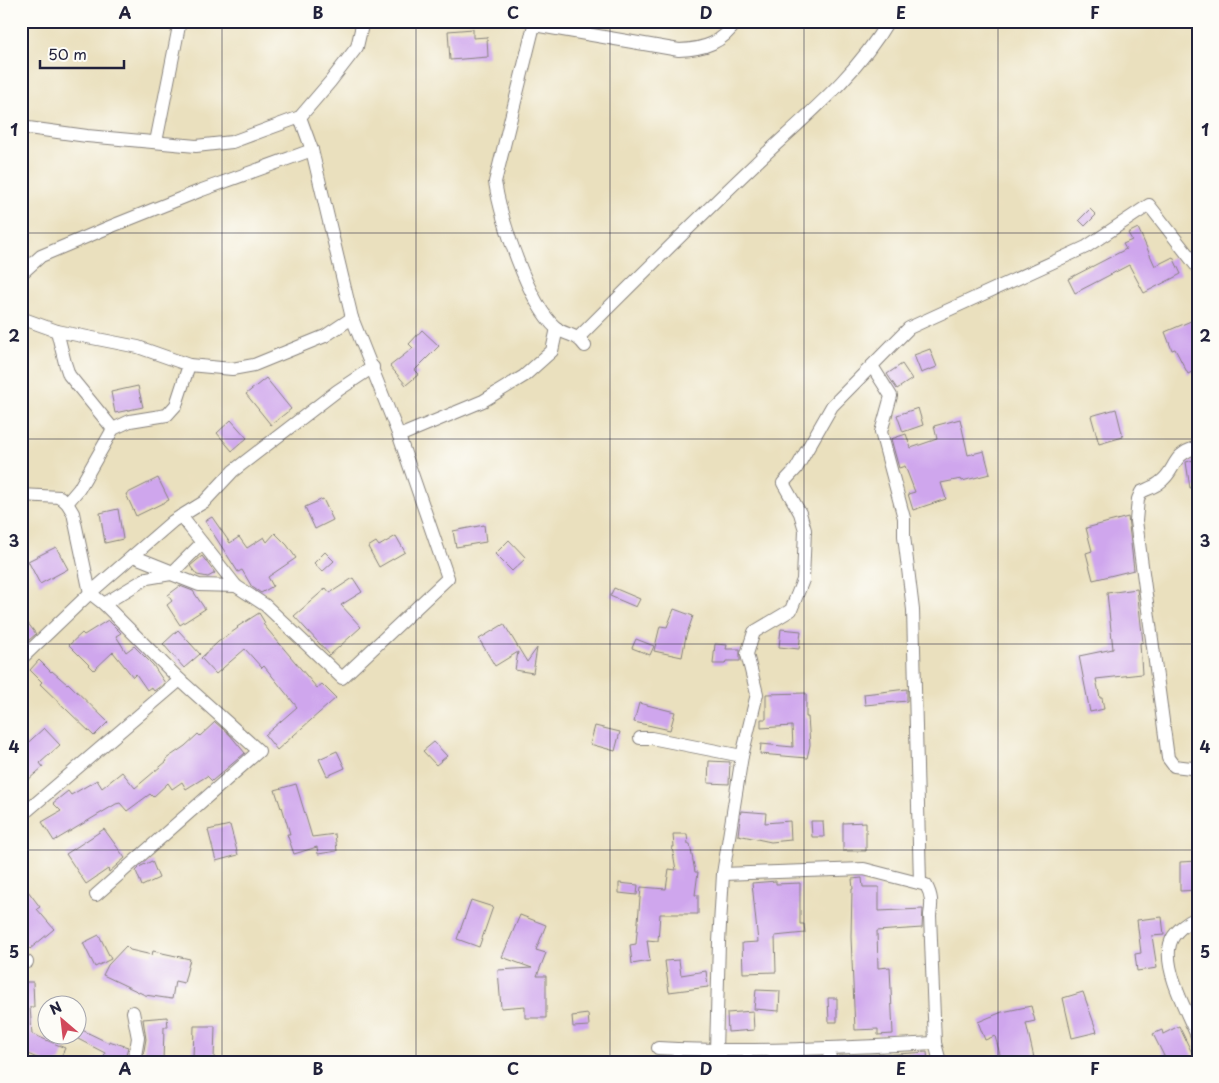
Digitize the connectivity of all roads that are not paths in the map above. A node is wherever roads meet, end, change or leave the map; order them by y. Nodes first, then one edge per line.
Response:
1 (180, 21) edge
2 (364, 21) edge
3 (737, 21) edge
4 (888, 21) edge
5 (534, 23) edge
6 (300, 117) junction
7 (21, 127) edge
8 (156, 142) junction
9 (312, 150) junction
10 (1198, 268) edge
11 (21, 274) edge
12 (21, 318) edge
13 (352, 318) junction
14 (557, 328) junction
15 (58, 331) junction
16 (190, 365) junction
17 (872, 366) junction
18 (373, 367) junction
19 (113, 429) junction
20 (399, 436) junction
21 (1198, 447) edge
22 (21, 495) edge
23 (67, 503) junction
24 (181, 516) junction
25 (202, 543) junction
26 (133, 556) junction
27 (172, 573) junction
28 (236, 586) junction
29 (90, 592) junction
30 (104, 604) junction
31 (21, 659) edge
32 (180, 680) junction
33 (640, 738) dead end
34 (742, 756) junction
35 (1198, 766) edge
36 (21, 816) edge
37 (723, 874) junction
38 (920, 883) junction
39 (96, 895) dead end
40 (1198, 917) edge
41 (133, 1012) dead end
42 (1198, 1038) edge
43 (935, 1043) junction
44 (658, 1048) dead end
45 (716, 1051) junction
46 (829, 1055) edge
47 (134, 1062) edge
48 (940, 1062) edge

1 - 8 street
2 - 6 street
3 - 5 street
4 - 14 street
5 - 14 street
6 - 8 street
6 - 9 street
7 - 8 street
9 - 11 street
9 - 13 street
10 - 17 street
12 - 15 street
13 - 16 street
13 - 18 street
14 - 20 street
15 - 16 street
15 - 19 street
16 - 19 street
17 - 34 street
17 - 38 street
18 - 20 street
18 - 24 street
19 - 23 street
20 - 28 street
21 - 35 street
22 - 23 street
23 - 29 street
24 - 25 street
24 - 26 street
25 - 27 street
25 - 28 street
26 - 27 street
26 - 29 street
27 - 28 street
27 - 30 street
29 - 30 street
29 - 31 street
30 - 32 street
32 - 36 street
32 - 39 street
33 - 34 street
34 - 37 street
37 - 38 street
37 - 45 street
38 - 43 street
40 - 42 street
41 - 47 street
43 - 46 street
43 - 48 street
44 - 45 street
45 - 46 street

